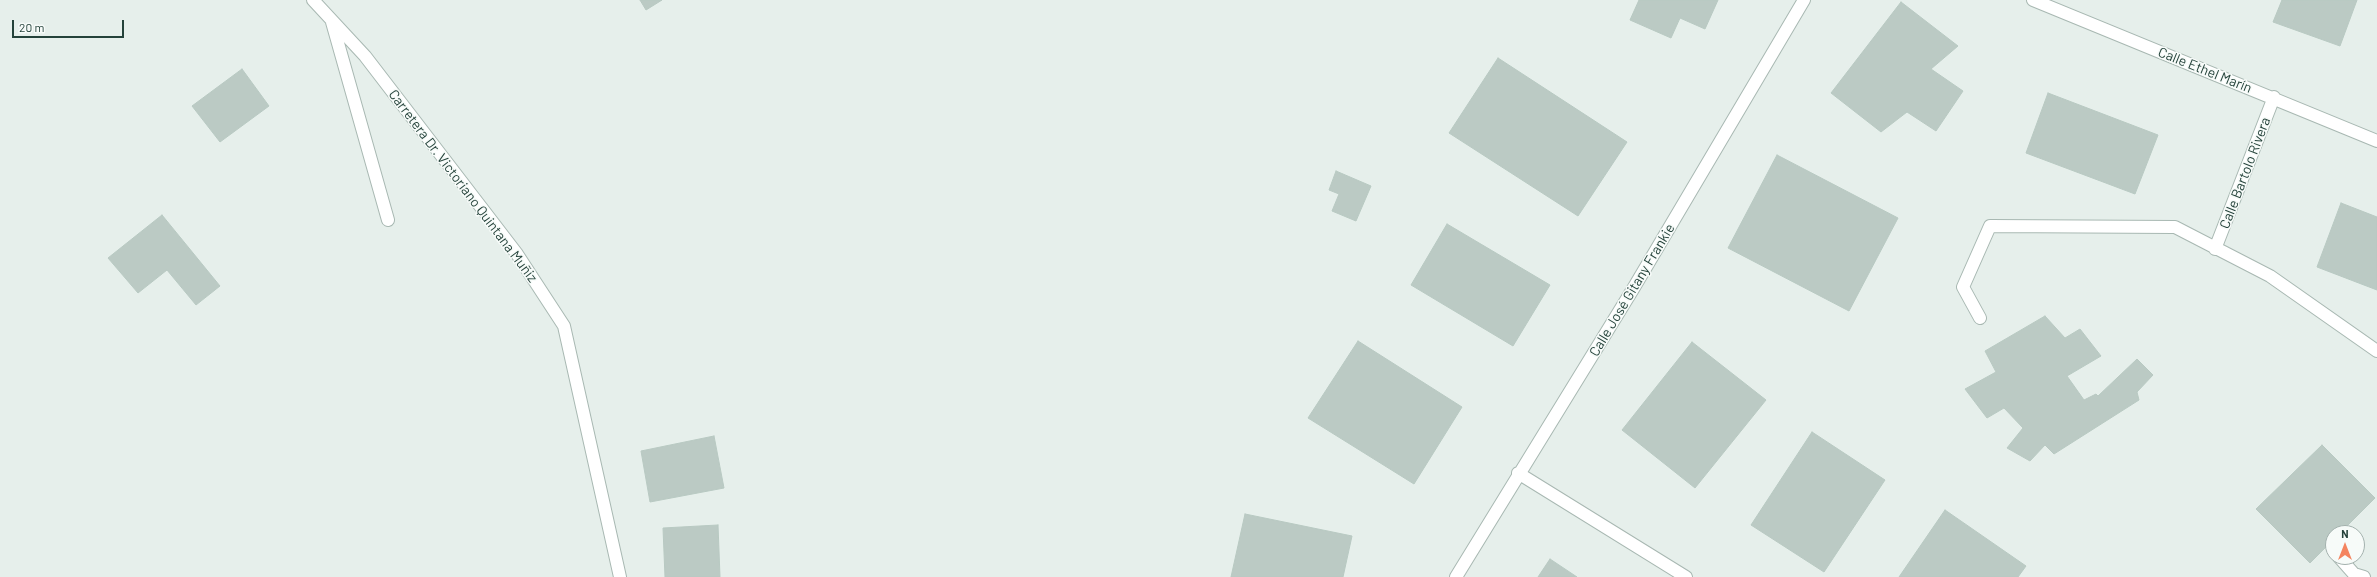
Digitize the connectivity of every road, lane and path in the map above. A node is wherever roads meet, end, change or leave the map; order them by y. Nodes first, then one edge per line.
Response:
1 (314, 0) edge
2 (1804, 0) edge
3 (2033, 0) edge
4 (331, 18) junction
5 (2274, 98) junction
6 (2377, 141) edge
7 (388, 220) dead end
8 (2215, 249) junction
9 (1980, 318) dead end
10 (2377, 352) edge
11 (1518, 473) junction
12 (2346, 565) edge
13 (620, 577) edge
14 (1456, 577) edge
15 (1686, 577) edge
16 (2364, 577) edge

1 - 4 street, Carretera Dr. Victoriano Quintana Muñiz
2 - 11 street, Calle José Gitany Frankie
3 - 5 street, Calle Ethel Marín
4 - 7 street
4 - 13 street, Carretera Dr. Victoriano Quintana Muñiz
5 - 6 street, Calle Ethel Marín
5 - 8 street, Calle Bartolo Rivera
8 - 9 street
8 - 10 street
11 - 14 street, Calle José Gitany Frankie
11 - 15 street
12 - 16 street

